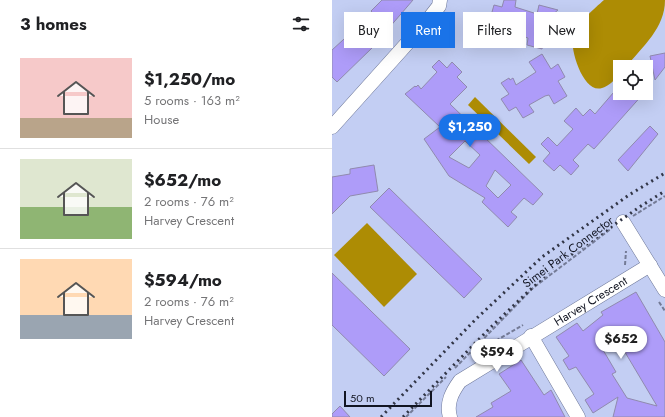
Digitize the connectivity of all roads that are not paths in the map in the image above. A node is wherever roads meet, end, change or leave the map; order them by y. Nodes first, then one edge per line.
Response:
1 (440, 0) edge
2 (332, 126) edge
3 (624, 222) road end
4 (650, 265) junction
5 (665, 290) edge
6 (529, 333) junction
7 (450, 417) edge
8 (578, 417) edge

1 - 2 street
3 - 4 street
4 - 5 street
4 - 6 street, Harvey Crescent
6 - 7 street, Harvey Crescent
6 - 8 street

